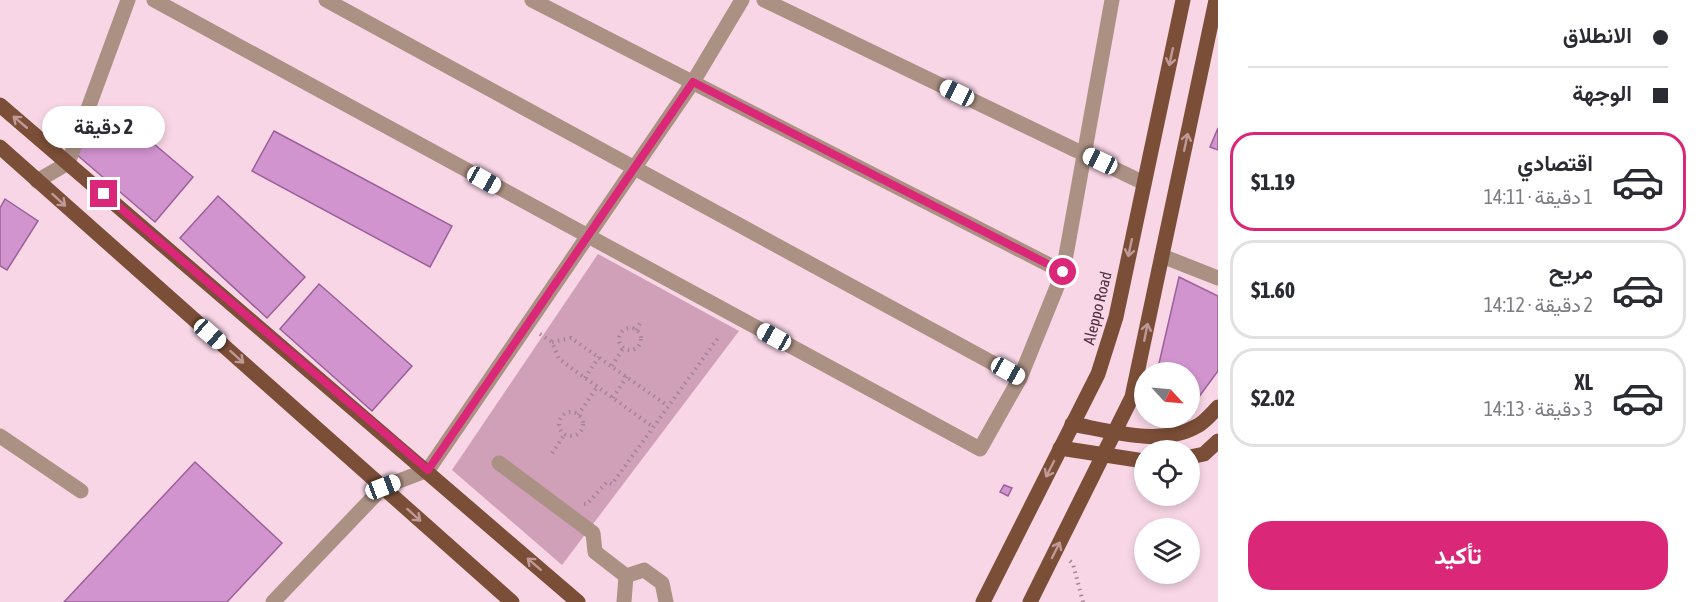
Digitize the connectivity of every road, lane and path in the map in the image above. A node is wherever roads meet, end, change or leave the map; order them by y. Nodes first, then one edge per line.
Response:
1 (128, 0) edge
2 (154, 0) edge
3 (326, 0) edge
4 (532, 0) edge
5 (742, 0) edge
6 (764, 0) edge
7 (1183, 0) edge
8 (1216, 0) edge
9 (1110, 1) edge
10 (693, 82) junction
11 (0, 105) edge
12 (0, 147) edge
13 (1086, 154) junction
14 (68, 163) junction
15 (635, 166) junction
16 (37, 181) junction
17 (1144, 183) junction
18 (588, 236) junction
19 (1162, 256) junction
20 (1063, 272) junction
21 (1218, 278) edge
22 (642, 320) dead end
23 (527, 325) junction
24 (636, 330) junction
25 (718, 338) dead end
26 (552, 342) junction
27 (623, 348) junction
28 (599, 357) junction
29 (612, 366) junction
30 (627, 376) junction
31 (585, 378) junction
32 (1020, 378) junction
33 (597, 387) junction
34 (612, 398) junction
35 (668, 406) junction
36 (1218, 407) edge
37 (578, 415) junction
38 (1072, 424) junction
39 (653, 427) junction
40 (1116, 433) junction
41 (565, 434) junction
42 (0, 436) edge
43 (1218, 441) edge
44 (1060, 448) junction
45 (552, 453) dead end
46 (1200, 455) edge
47 (1105, 456) junction
48 (1134, 460) edge
49 (499, 463) dead end
50 (428, 470) junction
51 (383, 487) junction
52 (81, 491) dead end
53 (572, 517) junction
54 (1057, 548) junction
55 (626, 576) junction
56 (273, 602) edge
57 (512, 602) edge
58 (578, 602) edge
59 (624, 602) edge
60 (666, 602) edge
61 (983, 602) edge
62 (1030, 602) edge
63 (1083, 602) edge

1 - 14 street
2 - 18 street
3 - 15 street
4 - 10 street
5 - 10 street
6 - 13 street
7 -> 17 main road, Aleppo Road
19 -> 8 main road
9 - 13 street
10 - 15 street
10 - 20 street
14 -> 11 main road
12 - 16 main road
13 - 17 street
13 - 20 street
14 - 16 street
14 - 50 main road
15 - 18 street
15 - 32 street
16 -> 51 main road
17 -> 38 main road, Aleppo Road
18 - 23 street
18 - 32 street
19 - 21 street
40 -> 19 main road
20 - 32 street
22 - 24 path
23 - 26 path
23 - 50 street
24 - 27 path
24 - 27 path
25 - 35 path
26 - 28 path
26 - 31 path
27 - 29 path
28 - 29 path
28 - 31 path
29 - 30 path
30 - 34 path
30 - 35 path
31 - 33 path
33 - 34 path
33 - 37 path
34 - 39 path
35 - 39 path
36 - 40 main road
37 - 41 path
37 - 41 path
38 - 40 main road
38 - 44 main road, Aleppo Road
39 - 53 path
40 - 47 main road
41 - 45 path
42 - 52 street
43 - 46 main road
44 - 47 main road
44 -> 61 main road, Aleppo Road
47 - 48 main road
47 - 54 main road
49 - 53 street
50 - 51 street
58 -> 50 main road
51 - 56 street
51 -> 57 main road
53 - 55 street
62 -> 54 main road
54 - 63 path
55 - 59 street
55 - 60 street

